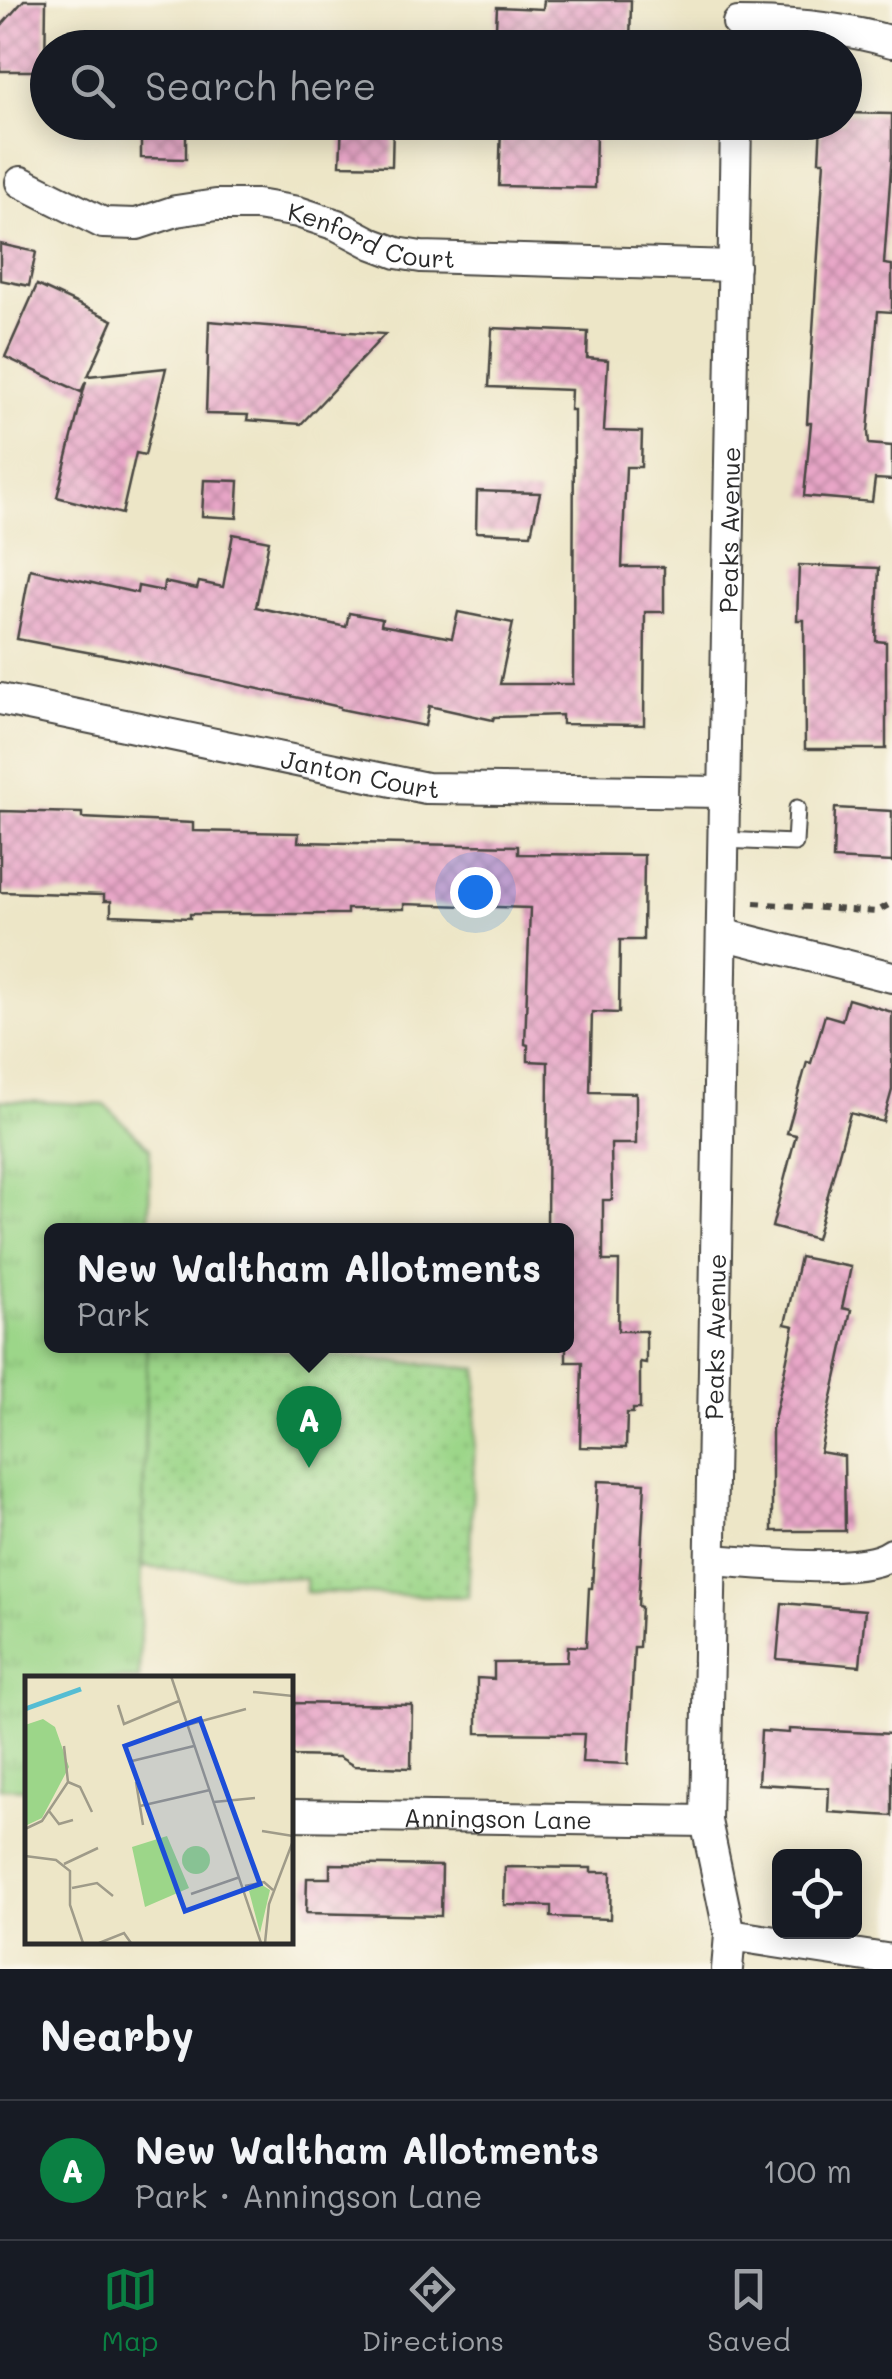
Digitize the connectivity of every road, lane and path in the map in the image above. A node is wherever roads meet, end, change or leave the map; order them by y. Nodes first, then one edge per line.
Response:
1 (738, 23) edge
2 (844, 30) edge
3 (862, 33) edge
4 (892, 42) edge
5 (736, 140) edge
6 (21, 182) dead end
7 (734, 266) junction
8 (0, 699) edge
9 (724, 792) junction
10 (797, 808) dead end
11 (723, 840) junction
12 (722, 902) junction
13 (892, 903) edge
14 (722, 934) junction
15 (892, 977) edge
16 (892, 1554) edge
17 (711, 1560) junction
18 (292, 1815) edge
19 (706, 1821) junction
20 (730, 1935) junction
21 (892, 1960) edge
22 (727, 1969) edge

1 - 2 street
3 - 4 street
5 - 7 street, Peaks Avenue
6 - 7 street, Kenford Court
7 - 9 street, Peaks Avenue
8 - 9 street, Janton Court
9 - 11 street, Peaks Avenue
10 - 11 lane
11 - 12 street, Peaks Avenue
12 - 13 path
12 - 14 street, Peaks Avenue
14 - 15 street
14 - 17 street, Peaks Avenue
16 - 17 street
17 - 19 street, Peaks Avenue
18 - 19 street, Anningson Lane
19 - 20 street, Peaks Avenue
20 - 21 street
20 - 22 street, Peaks Avenue

